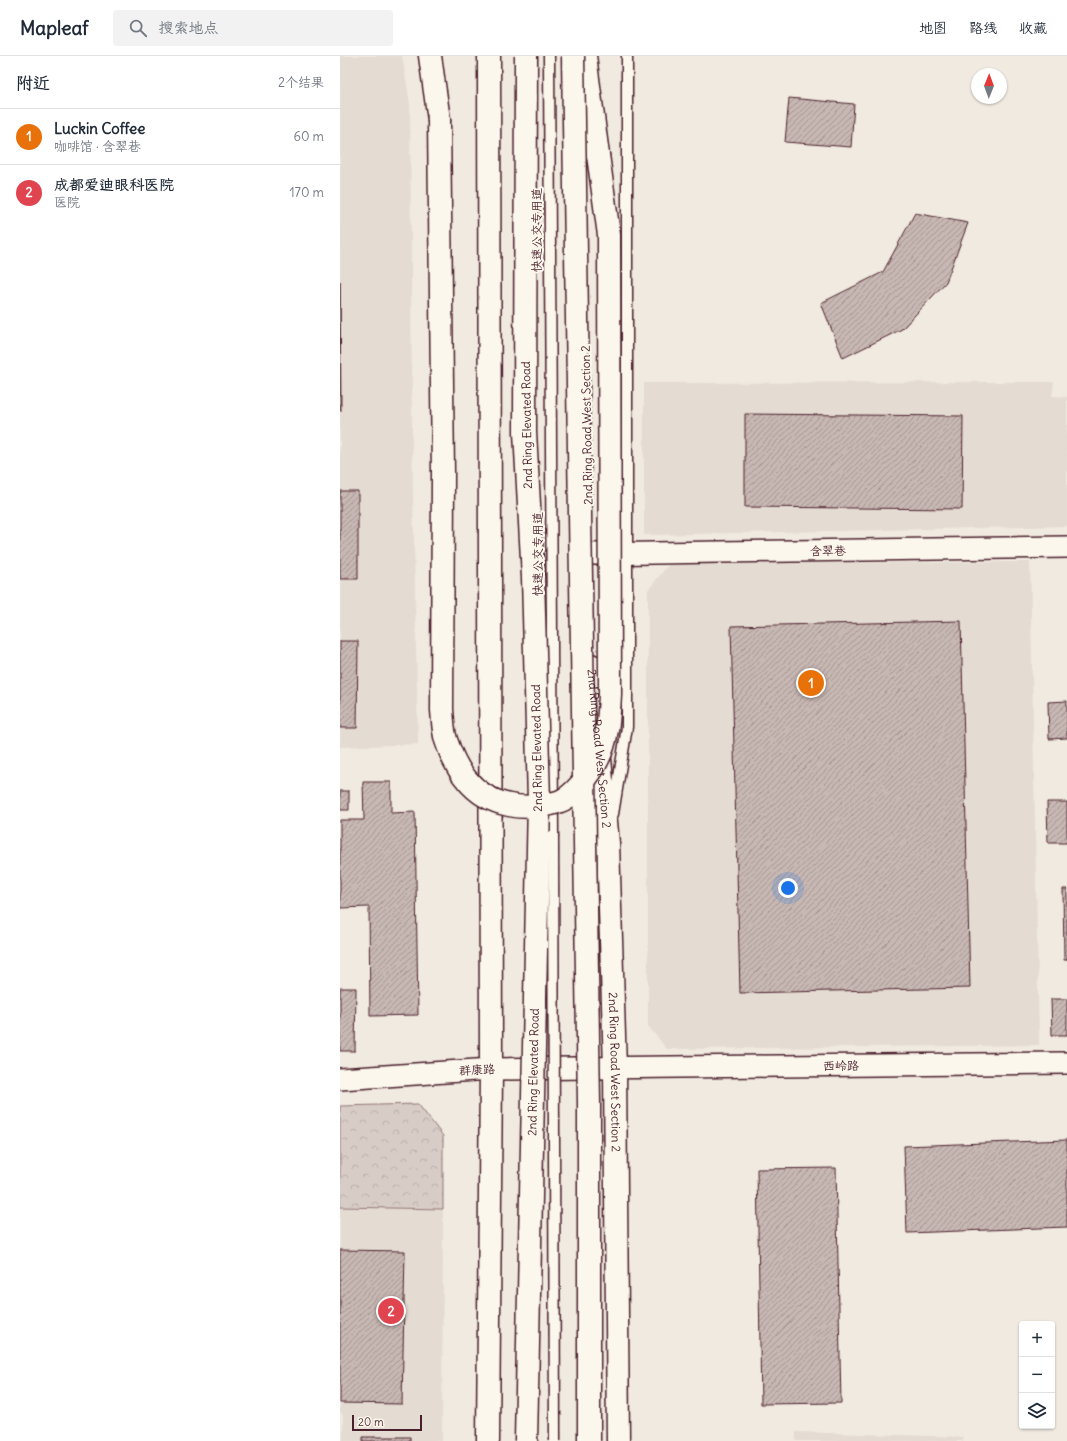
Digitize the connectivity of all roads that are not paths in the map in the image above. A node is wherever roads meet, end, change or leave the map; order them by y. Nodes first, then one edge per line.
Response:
1 (430, 56) edge
2 (489, 56) edge
3 (549, 56) edge
4 (572, 56) edge
5 (584, 56) edge
6 (627, 56) edge
7 (525, 57) edge
8 (1067, 547) edge
9 (589, 554) junction
10 (628, 554) junction
11 (608, 843) junction
12 (1067, 1063) edge
13 (615, 1068) junction
14 (491, 1069) junction
15 (340, 1079) edge
16 (488, 1441) edge
17 (526, 1441) edge
18 (555, 1441) edge
19 (589, 1441) edge
20 (618, 1441) edge

1 - 5 main road, bridge
2 - 14 main road
3 - 18 lane, 快速公交专用道, bridge
4 - 19 main road, bridge
5 - 9 main road, 2nd Ring Road West Section 2
6 - 10 lane
7 - 17 main road, 2nd Ring Elevated Road, bridge
8 - 10 street, 含翠巷
9 - 10 street, 含翠巷
9 - 11 main road, 2nd Ring Road West Section 2
10 - 11 lane
11 - 13 main road, 2nd Ring Road West Section 2
12 - 13 street, 西岭路
13 - 14 street, 群康路
13 - 20 main road, 2nd Ring Road West Section 2
14 - 15 street, 群康路
14 - 16 main road

